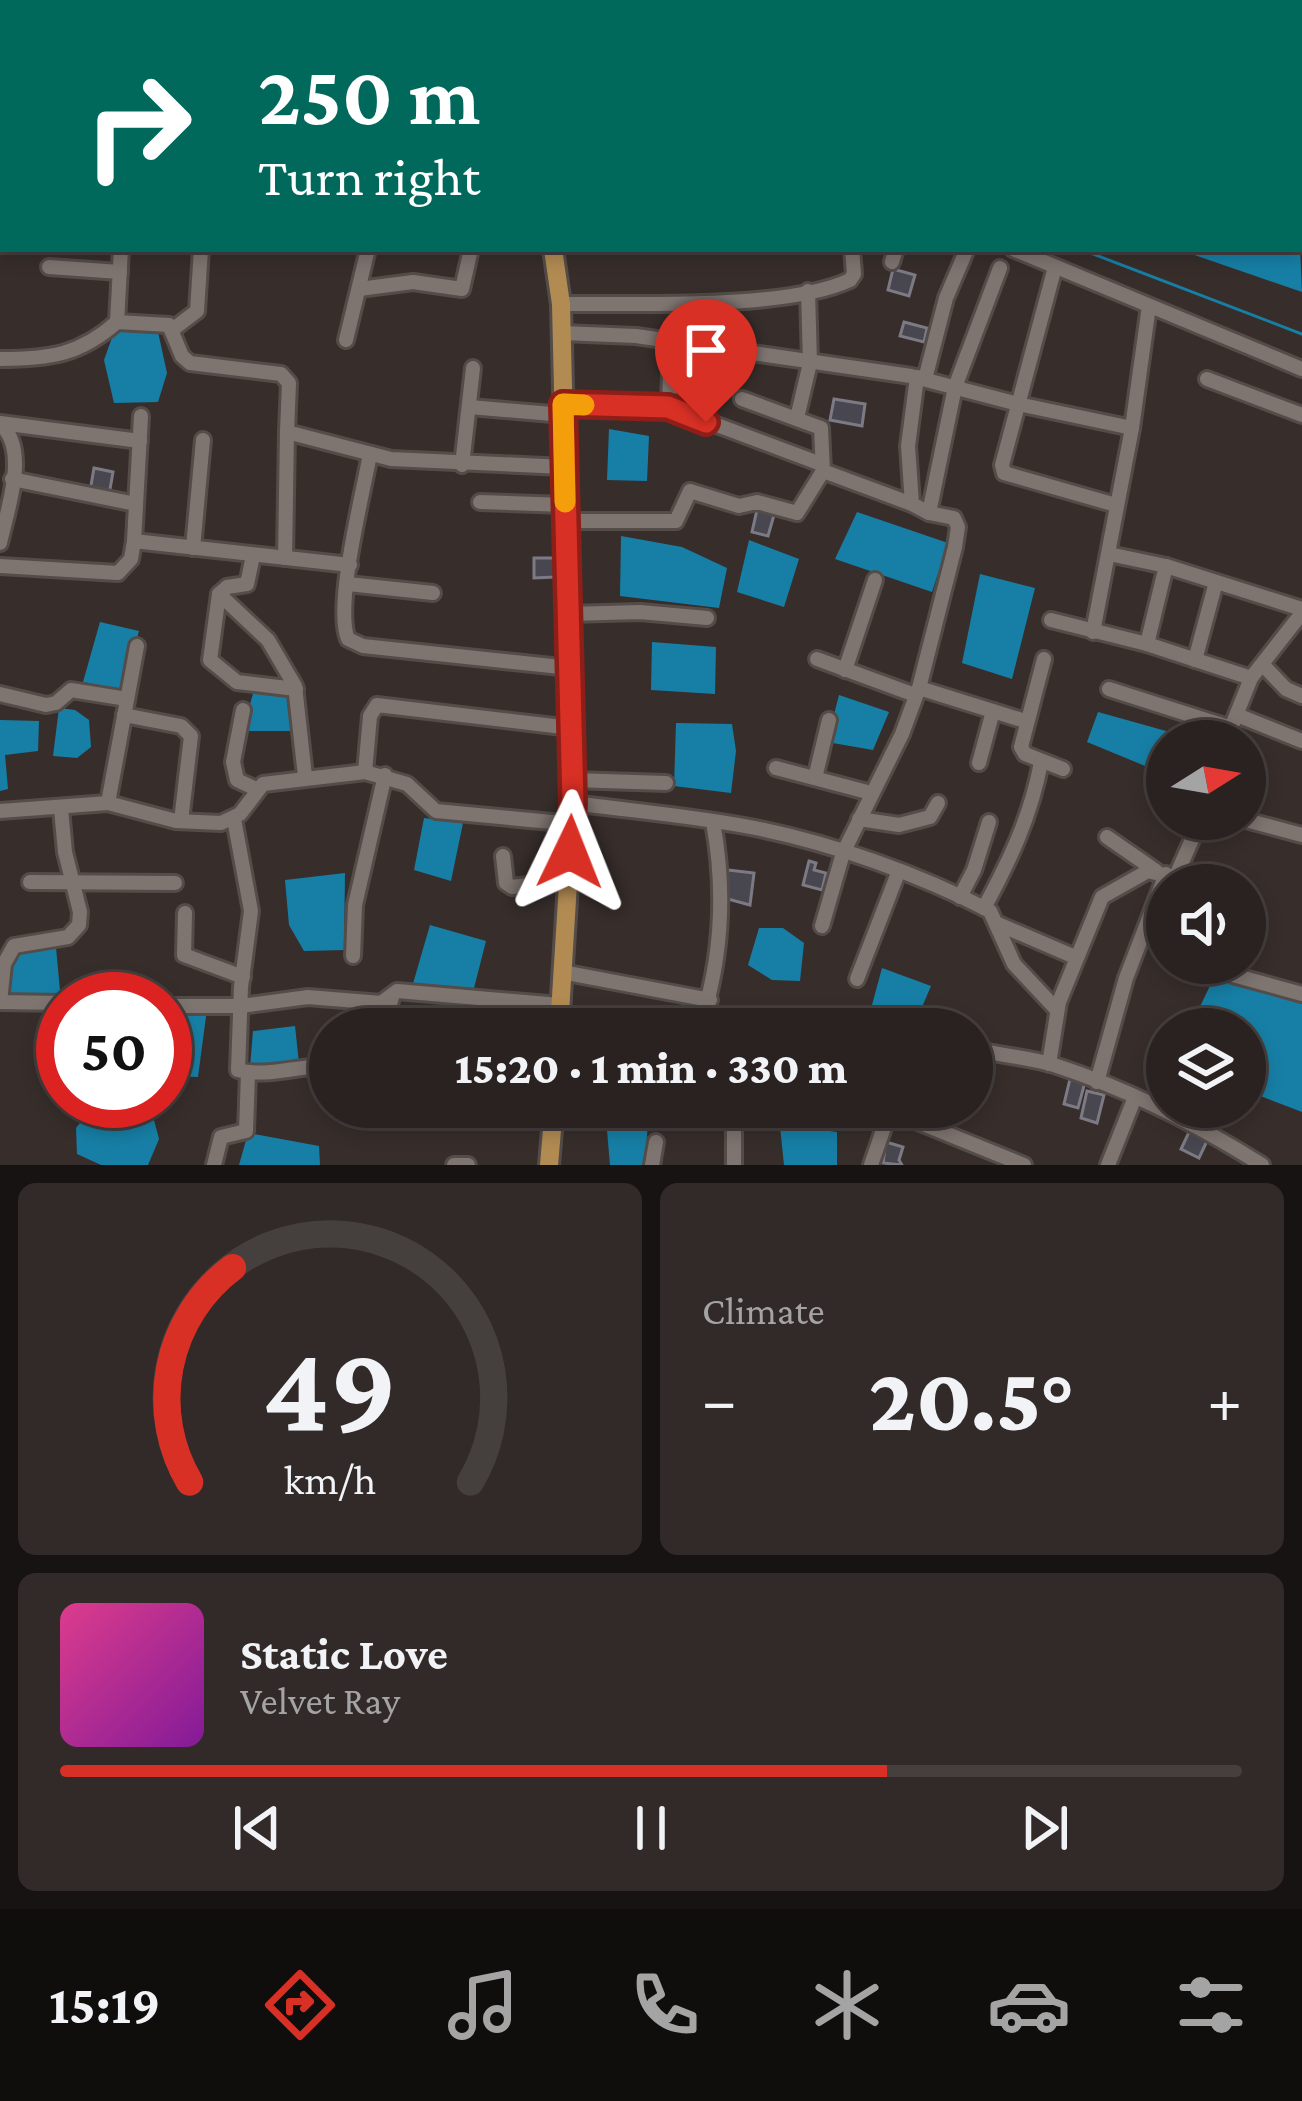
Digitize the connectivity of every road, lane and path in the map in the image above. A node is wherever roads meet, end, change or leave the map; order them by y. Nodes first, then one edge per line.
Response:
1 (0, 104) edge
2 (0, 141) edge
3 (121, 252) edge
4 (200, 252) edge
5 (367, 252) edge
6 (470, 252) edge
7 (553, 252) edge
8 (851, 252) edge
9 (967, 252) edge
10 (1022, 252) edge
11 (49, 267) dead end
12 (1055, 267) junction
13 (1000, 268) dead end
14 (120, 272) junction
15 (359, 289) junction
16 (808, 292) junction
17 (561, 304) junction
18 (1149, 305) junction
19 (117, 322) junction
20 (172, 330) junction
21 (562, 333) junction
22 (346, 340) dead end
23 (671, 341) junction
24 (0, 359) edge
25 (810, 363) junction
26 (472, 368) dead end
27 (1302, 369) edge
28 (921, 378) junction
29 (1207, 379) dead end
30 (955, 387) junction
31 (742, 399) dead end
32 (1018, 404) junction
33 (470, 407) junction
34 (668, 407) junction
35 (564, 409) junction
36 (1302, 415) edge
37 (141, 416) dead end
38 (797, 418) junction
39 (0, 423) edge
40 (1132, 428) junction
41 (286, 432) junction
42 (203, 440) dead end
43 (140, 441) junction
44 (370, 454) junction
45 (462, 465) junction
46 (565, 467) junction
47 (822, 468) junction
48 (12, 479) junction
49 (480, 502) dead end
50 (136, 504) junction
51 (912, 504) junction
52 (1116, 505) junction
53 (566, 513) junction
54 (929, 513) junction
55 (134, 541) junction
56 (0, 543) edge
57 (194, 548) junction
58 (1109, 554) junction
59 (253, 556) junction
60 (285, 558) junction
61 (350, 565) junction
62 (0, 566) edge
63 (1166, 566) junction
64 (875, 580) dead end
65 (1216, 582) junction
66 (348, 584) junction
67 (433, 593) dead end
68 (219, 594) junction
69 (1302, 611) edge
70 (570, 614) junction
71 (707, 618) dead end
72 (1051, 620) dead end
73 (1093, 632) junction
74 (1147, 644) junction
75 (137, 646) dead end
76 (817, 659) dead end
77 (1044, 659) dead end
78 (1195, 660) junction
79 (1263, 665) junction
80 (570, 668) junction
81 (845, 670) junction
82 (1251, 678) junction
83 (296, 689) junction
84 (1109, 689) dead end
85 (917, 691) junction
86 (0, 694) edge
87 (1302, 695) edge
88 (126, 707) junction
89 (243, 710) dead end
90 (993, 711) junction
91 (829, 720) dead end
92 (1207, 720) edge
93 (1235, 720) edge
94 (1025, 722) junction
95 (572, 728) junction
96 (1266, 734) edge
97 (1302, 741) edge
98 (1041, 762) junction
99 (979, 763) dead end
100 (776, 768) dead end
101 (1063, 770) dead end
102 (365, 772) junction
103 (305, 776) junction
104 (385, 776) junction
105 (815, 778) junction
106 (572, 780) junction
107 (666, 783) dead end
108 (256, 789) junction
109 (871, 793) junction
110 (108, 803) junction
111 (573, 803) junction
112 (938, 803) dead end
113 (62, 809) junction
114 (0, 811) edge
115 (234, 819) junction
116 (860, 819) junction
117 (181, 821) junction
118 (713, 822) junction
119 (989, 822) dead end
120 (572, 824) junction
121 (1266, 825) edge
122 (1302, 835) edge
123 (1106, 837) dead end
124 (843, 853) junction
125 (503, 856) dead end
126 (1149, 864) edge
127 (898, 873) junction
128 (71, 880) junction
129 (569, 880) junction
130 (29, 882) dead end
131 (1146, 882) edge
132 (175, 883) dead end
133 (960, 897) junction
134 (984, 908) junction
135 (185, 914) dead end
136 (998, 924) junction
137 (822, 926) dead end
138 (1146, 932) edge
139 (352, 956) dead end
140 (1075, 957) junction
141 (562, 972) junction
142 (243, 977) junction
143 (857, 979) dead end
144 (1266, 984) edge
145 (393, 992) junction
146 (1302, 994) edge
147 (710, 1000) junction
148 (36, 1003) edge
149 (560, 1005) junction
150 (192, 1006) edge
151 (241, 1006) junction
152 (389, 1008) edge
153 (560, 1008) edge
154 (707, 1008) edge
155 (1057, 1010) junction
156 (993, 1052) edge
157 (1049, 1064) junction
158 (309, 1065) edge
159 (248, 1073) junction
160 (1097, 1082) junction
161 (1135, 1097) junction
162 (552, 1128) edge
163 (734, 1128) edge
164 (884, 1128) edge
165 (935, 1128) edge
166 (656, 1142) dead end
167 (1016, 1163) edge
168 (1260, 1164) edge
169 (214, 1165) edge
170 (454, 1165) edge
171 (468, 1165) edge
172 (549, 1165) edge
173 (652, 1165) edge
174 (734, 1165) edge
175 (871, 1165) edge
176 (1108, 1165) edge

1 - 2 street
3 - 14 street
4 - 20 street
5 - 15 street
6 - 15 street
7 - 17 main road
8 - 16 street
9 - 28 street
10 - 12 street
11 - 14 street
12 - 18 street
12 - 32 street
13 - 30 street
14 - 19 street
15 - 22 street
16 - 17 street
16 - 25 street
17 - 21 main road
18 - 27 street
18 - 40 street
19 - 20 street
19 - 24 street
20 - 41 street
21 - 23 street
21 - 35 main road
23 - 25 street
23 - 34 street
25 - 28 street
25 - 38 street
26 - 33 street
28 - 30 street
28 - 51 street
29 - 36 street
30 - 32 street
30 - 54 street
31 - 38 street
32 - 40 street
32 - 52 street
33 - 35 street
33 - 45 street
34 - 35 street
34 - 47 street
35 - 46 main road
37 - 43 street
38 - 47 street
39 - 43 street
39 - 48 street
40 - 52 street
41 - 44 street
41 - 60 street
42 - 57 street
43 - 50 street
44 - 45 street
44 - 61 street
45 - 46 street
46 - 53 main road
47 - 51 street
47 - 53 street
48 - 50 street
48 - 56 street
49 - 53 street
50 - 55 street
51 - 54 street
52 - 58 street
53 - 70 main road
54 - 85 street
55 - 57 street
55 - 62 street
57 - 59 street
58 - 63 street
58 - 73 street
59 - 60 street
59 - 68 street
60 - 61 street
61 - 66 street
63 - 65 street
63 - 74 street
64 - 81 street
65 - 69 street
65 - 78 street
66 - 67 street
66 - 80 street
68 - 83 street
68 - 83 street
69 - 79 street
70 - 71 street
70 - 80 main road
72 - 73 street
73 - 74 street
74 - 78 street
75 - 88 street
76 - 81 street
77 - 94 street
78 - 82 street
79 - 82 street
79 - 87 street
80 - 95 main road
81 - 85 street
82 - 93 street
83 - 103 street
84 - 92 street
85 - 90 street
85 - 109 street
86 - 88 street
88 - 110 street
88 - 117 street
89 - 108 street
90 - 94 street
90 - 99 street
91 - 105 street
94 - 98 street
95 - 102 street
95 - 106 main road
96 - 97 street
98 - 101 street
98 - 134 street
100 - 105 street
102 - 103 street
102 - 104 street
103 - 108 street
104 - 120 street
104 - 139 street
105 - 109 street
106 - 107 street
106 - 111 main road
108 - 115 street
109 - 116 street
110 - 113 street
110 - 117 street
111 - 118 street
111 - 120 main road
112 - 116 street
113 - 114 street
113 - 128 street
115 - 117 street
115 - 142 street
116 - 124 street
118 - 124 street
118 - 147 street
119 - 133 street
120 - 129 main road
121 - 122 street
123 - 126 street
124 - 127 street
124 - 137 street
125 - 129 street
127 - 133 street
127 - 143 street
128 - 130 street
128 - 132 street
128 - 148 street
129 - 141 main road
131 - 140 street
133 - 134 street
134 - 136 street
135 - 142 street
136 - 140 street
136 - 155 street
138 - 160 street
140 - 155 street
141 - 147 street
141 - 149 main road
142 - 151 street
144 - 146 street
145 - 149 street
145 - 151 street
145 - 152 street
147 - 154 street
149 - 153 main road
150 - 151 street
151 - 159 street
155 - 157 street
156 - 157 street
157 - 160 street
158 - 159 street
159 - 169 street
160 - 161 street
161 - 168 street
161 - 176 street
162 - 172 main road
163 - 174 street
164 - 175 street
165 - 167 street
166 - 173 street
170 - 171 street

